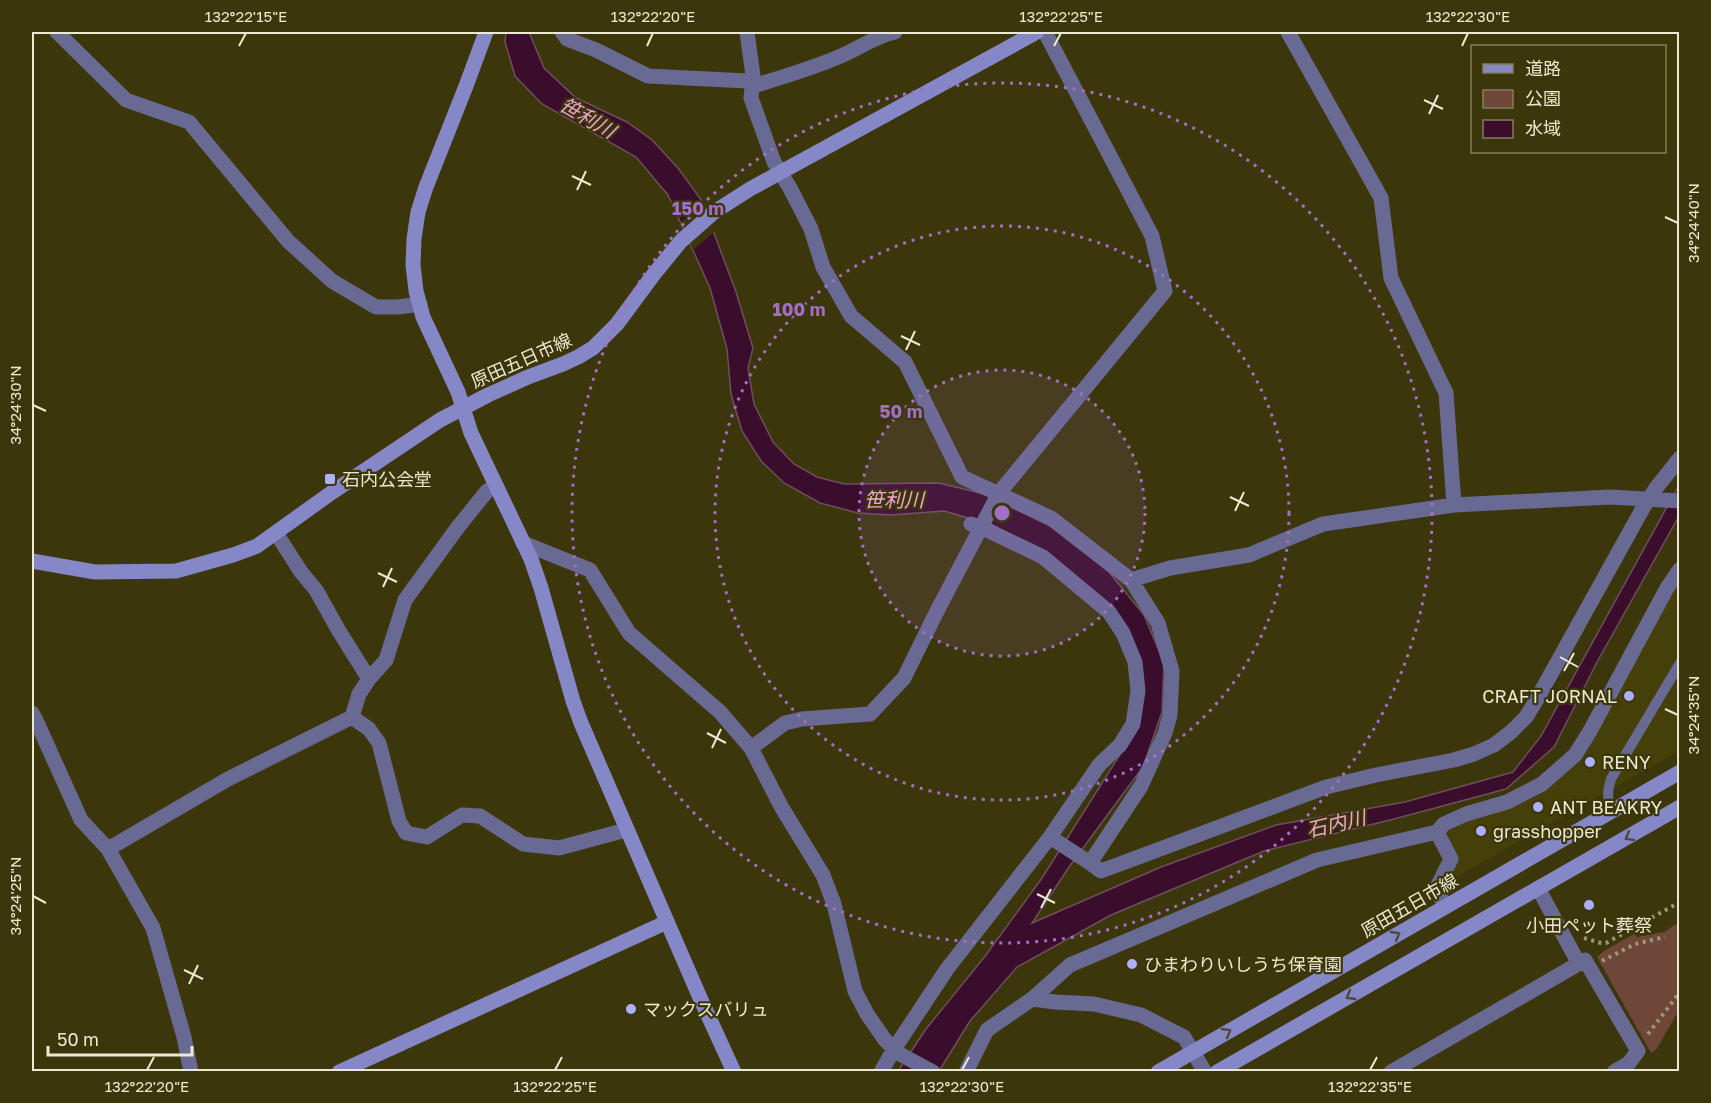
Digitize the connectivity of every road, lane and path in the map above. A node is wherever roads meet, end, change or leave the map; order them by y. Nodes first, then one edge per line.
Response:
1 (57, 32) edge
2 (486, 32) edge
3 (562, 32) edge
4 (747, 32) edge
5 (895, 32) edge
6 (1036, 32) edge
7 (1045, 32) edge
8 (1288, 32) edge
9 (753, 86) junction
10 (780, 172) junction
11 (420, 304) junction
12 (463, 407) junction
13 (1680, 458) edge
14 (496, 486) junction
15 (998, 494) junction
16 (1653, 499) junction
17 (1680, 501) edge
18 (1454, 505) junction
19 (978, 525) junction
20 (276, 533) junction
21 (524, 543) junction
22 (32, 561) edge
23 (1680, 569) edge
24 (1131, 580) junction
25 (1680, 663) edge
26 (369, 679) junction
27 (32, 713) edge
28 (352, 717) junction
29 (752, 748) junction
30 (1680, 772) edge
31 (1680, 807) edge
32 (1612, 811) junction
33 (626, 830) junction
34 (1437, 832) junction
35 (1053, 839) junction
36 (108, 849) junction
37 (1089, 862) junction
38 (1538, 888) junction
39 (1680, 902) edge
40 (1446, 906) junction
41 (667, 922) junction
42 (1579, 937) dead end
43 (1665, 937) dead end
44 (1585, 968) junction
45 (1680, 992) edge
46 (1032, 999) junction
47 (896, 1051) junction
48 (1193, 1051) junction
49 (1638, 1051) junction
50 (191, 1071) edge
51 (339, 1071) edge
52 (734, 1071) edge
53 (881, 1071) edge
54 (933, 1071) edge
55 (966, 1071) edge
56 (1158, 1071) edge
57 (1205, 1071) edge
58 (1218, 1071) edge
59 (1391, 1071) edge
60 (1614, 1071) edge

1 - 11 street
2 - 11 main road
3 - 9 street
4 - 9 street
5 - 9 street
6 - 10 main road, 原田五日市線
7 - 15 street
8 - 18 street
9 - 10 street
10 - 12 main road, 原田五日市線
10 - 15 street
11 - 12 main road
12 - 14 main road
12 - 20 main road, 原田五日市線
13 - 16 street
14 - 21 main road
14 - 26 street
15 - 19 street
15 - 24 street
16 - 17 street
16 - 18 street
16 - 37 street
18 - 24 street
19 - 29 street
19 - 35 street
20 - 22 main road, 原田五日市線
20 - 26 street
21 - 29 street
21 - 33 main road
23 - 34 street
24 - 37 street
25 - 32 lane
26 - 28 street
27 - 36 street
28 - 33 street
28 - 36 street
29 - 47 street
30 - 32 main road, 原田五日市線
31 -> 38 main road
32 - 40 main road, 原田五日市線
33 - 41 main road
34 - 40 street
34 - 46 street
35 - 37 street
35 - 47 street
36 - 50 street
38 - 44 street
38 -> 58 main road
39 - 42 path
48 -> 40 main road, 原田五日市線
41 - 51 main road
41 - 52 main road
43 - 44 path
44 - 49 street
44 - 59 street
45 - 49 path
46 - 48 street
46 - 55 street
47 - 53 street
47 - 54 street
48 - 56 main road, 原田五日市線
48 - 57 street
49 - 60 street

